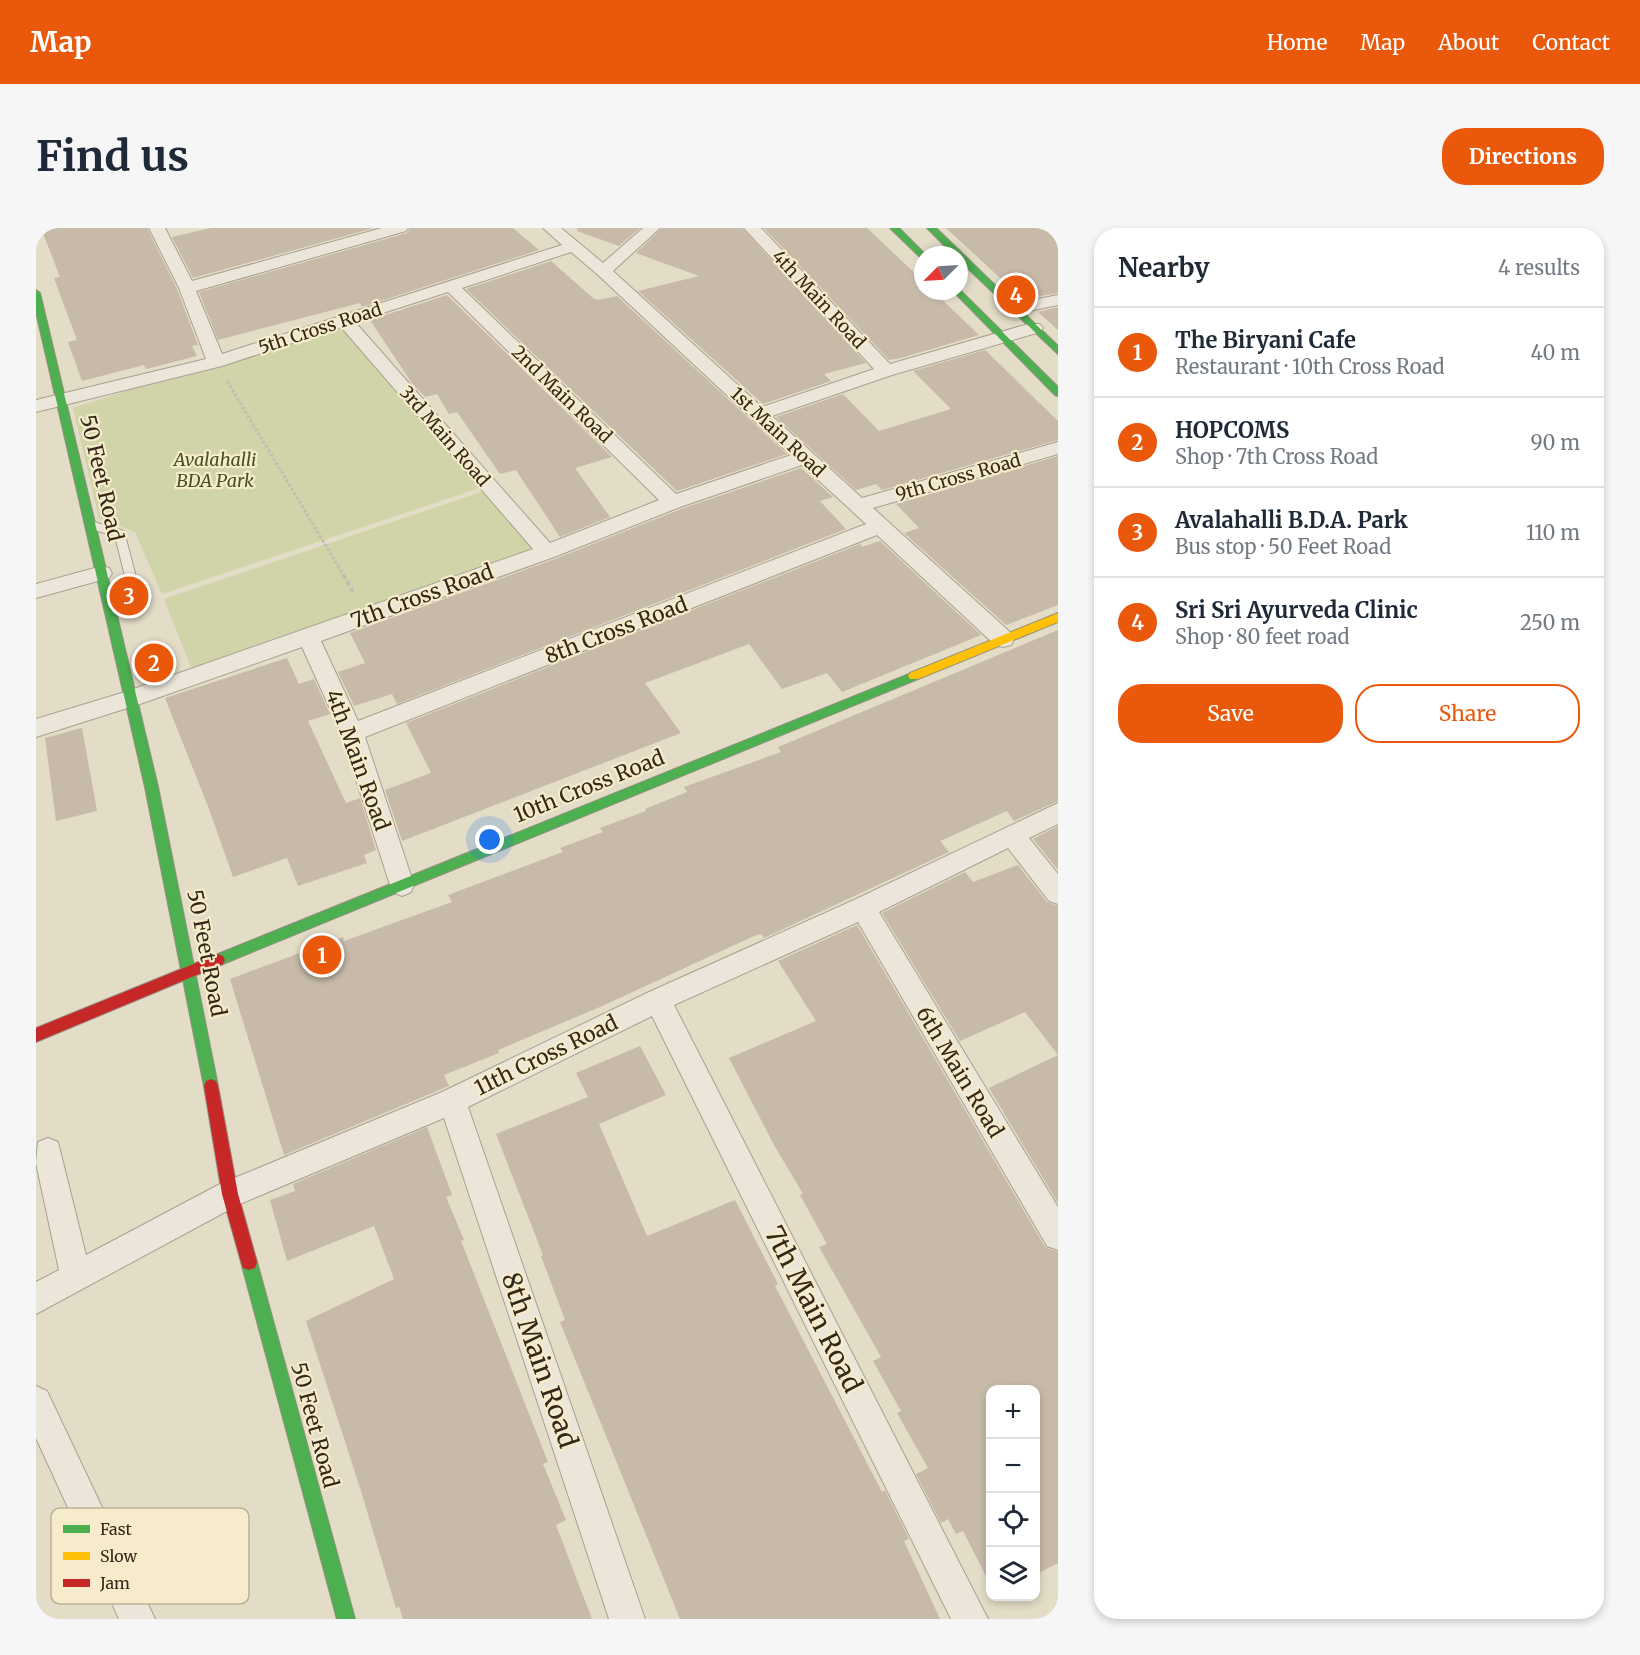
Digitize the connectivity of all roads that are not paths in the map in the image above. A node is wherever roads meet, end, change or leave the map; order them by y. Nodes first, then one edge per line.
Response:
1 (160, 228) edge
2 (400, 228) edge
3 (551, 228) edge
4 (652, 228) edge
5 (752, 228) edge
6 (894, 228) edge
7 (931, 228) edge
8 (574, 246) junction
9 (950, 246) edge
10 (914, 248) edge
11 (968, 264) edge
12 (603, 271) junction
13 (451, 286) junction
14 (187, 288) junction
15 (36, 293) edge
16 (966, 300) edge
17 (1058, 300) edge
18 (1015, 309) junction
19 (344, 320) junction
20 (1034, 328) junction
21 (1004, 337) junction
22 (1058, 351) edge
23 (216, 362) junction
24 (886, 371) junction
25 (1058, 393) edge
26 (62, 399) junction
27 (36, 406) edge
28 (758, 414) junction
29 (1058, 448) edge
30 (804, 457) junction
31 (673, 502) junction
32 (859, 506) junction
33 (91, 525) junction
34 (880, 526) junction
35 (547, 552) junction
36 (102, 573) junction
37 (36, 591) edge
38 (108, 595) junction
39 (1058, 617) edge
40 (308, 637) junction
41 (1003, 639) junction
42 (132, 698) junction
43 (36, 728) edge
44 (352, 733) junction
45 (1058, 813) edge
46 (1012, 835) junction
47 (402, 885) junction
48 (1058, 893) edge
49 (863, 908) junction
50 (191, 971) junction
51 (658, 1000) junction
52 (36, 1035) edge
53 (452, 1101) junction
54 (48, 1152) dead end
55 (230, 1194) junction
56 (1058, 1235) edge
57 (76, 1277) junction
58 (36, 1299) edge
59 (36, 1402) edge
60 (85, 1508) edge
61 (130, 1604) edge
62 (137, 1619) edge
63 (346, 1619) edge
64 (627, 1619) edge
65 (970, 1619) edge

1 - 14 street
2 - 14 street
3 - 8 street, 1st Main Road
4 - 12 street
5 - 24 street, 4th Main Road
6 - 10 street
7 - 9 street
8 - 12 street, 1st Main Road
8 - 13 street, 5th Cross Road
11 - 18 street
12 - 28 street, 1st Main Road
13 - 19 street, 5th Cross Road
13 - 31 street, 2nd Main Road
14 - 23 street
15 - 26 street, 50 Feet Road
16 - 21 street
17 - 18 street
18 - 20 street
19 - 23 street, 5th Cross Road
19 - 35 street, 3rd Main Road
20 - 21 street
20 - 22 street
21 - 24 street
21 - 25 street
23 - 26 street, 5th Cross Road
24 - 28 street
26 - 27 street, 5th Cross Road
26 - 33 street, 50 Feet Road
28 - 30 street, 1st Main Road
29 - 32 street, 9th Cross Road
30 - 31 street, 7th Cross Road
30 - 32 street, 1st Main Road
31 - 35 street, 7th Cross Road
32 - 34 street, 1st Main Road
33 - 36 street, 50 Feet Road
33 - 38 lane
34 - 41 street, 1st Main Road
34 - 44 street, 8th Cross Road
35 - 40 street, 7th Cross Road
36 - 37 street
36 - 38 street, 50 Feet Road
38 - 42 street, 50 Feet Road
39 - 41 street, 10th Cross Road
40 - 42 street, 7th Cross Road
40 - 44 street, 4th Main Road
41 - 47 street, 10th Cross Road
42 - 43 street, 7th Cross Road
42 - 50 street, 50 Feet Road
44 - 47 street, 4th Main Road
45 - 46 street, 11th Cross Road
46 - 48 street
46 - 49 street, 11th Cross Road
47 - 50 street, 10th Cross Road
49 - 51 street, 11th Cross Road
49 - 56 street, 6th Main Road
50 - 52 street, 10th Cross Road
50 - 55 street, 50 Feet Road
51 - 53 street, 11th Cross Road
51 - 65 street, 7th Main Road
53 - 55 street, 11th Cross Road
53 - 64 street, 8th Main Road
54 - 57 street
55 - 57 street, 11th Cross Road
55 - 63 street, 50 Feet Road
57 - 58 street, 11th Cross Road
59 - 60 street
61 - 62 street

